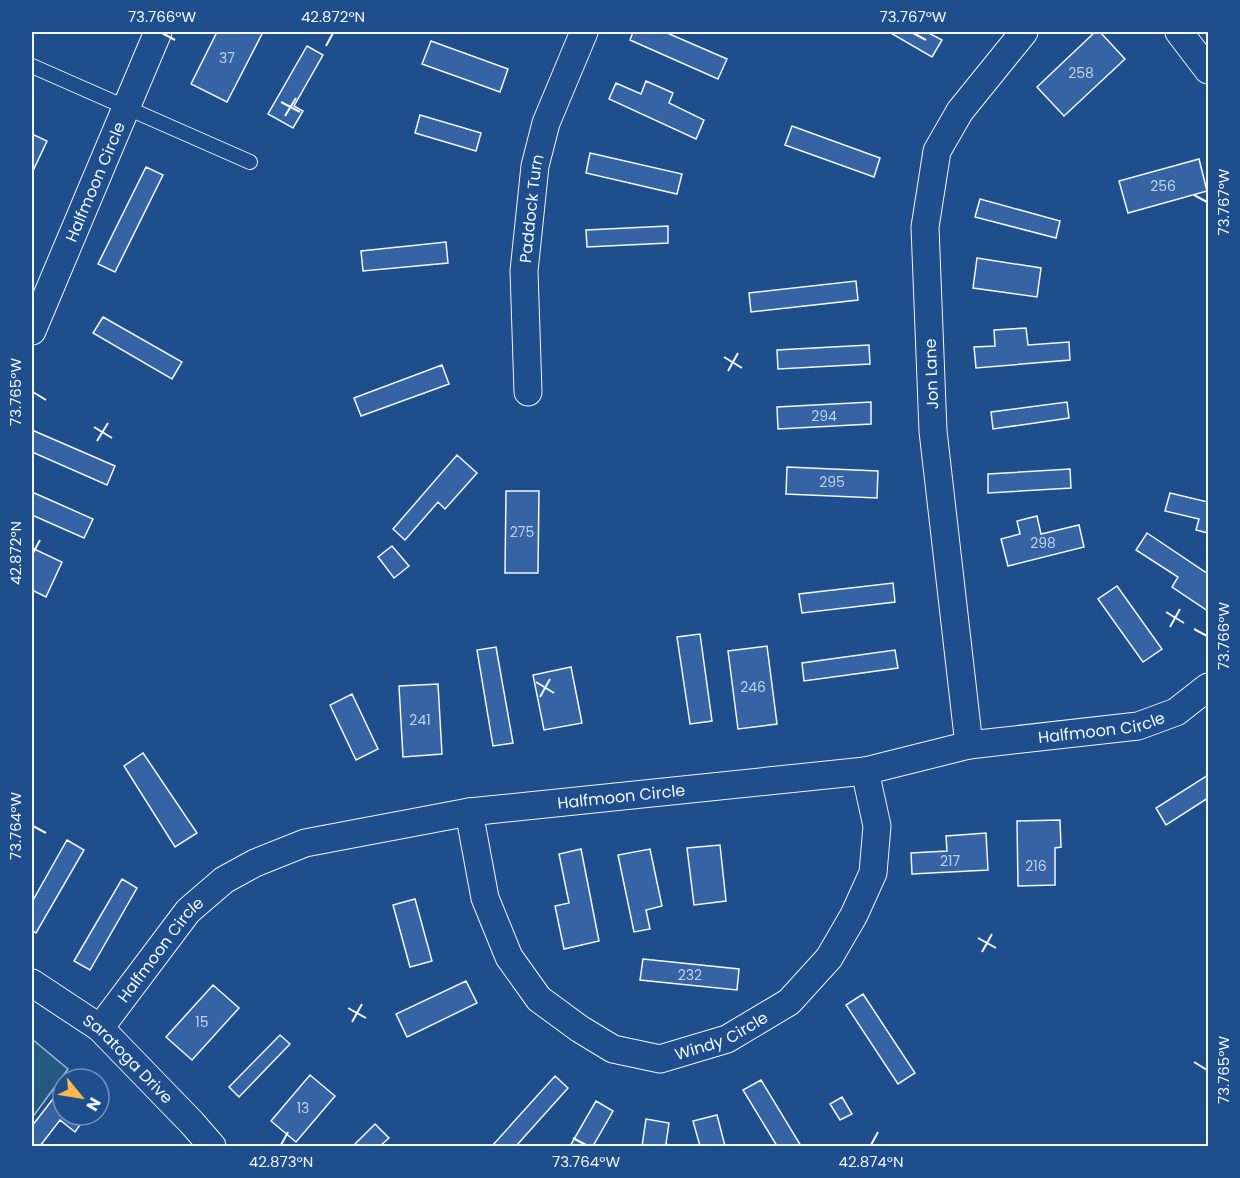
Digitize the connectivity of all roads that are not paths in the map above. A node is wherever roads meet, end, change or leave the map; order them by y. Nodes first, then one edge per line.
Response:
1 (158, 32) edge
2 (584, 32) edge
3 (1024, 32) edge
4 (1179, 32) edge
5 (32, 66) edge
6 (1209, 70) edge
7 (126, 107) junction
8 (250, 162) dead end
9 (32, 331) edge
10 (528, 392) dead end
11 (1209, 687) edge
12 (969, 745) junction
13 (865, 771) junction
14 (469, 812) junction
15 (32, 983) edge
16 (100, 1028) junction
17 (212, 1146) edge

1 - 7 street, Halfmoon Circle
2 - 10 street, Paddock Turn
3 - 12 street, Jon Lane
4 - 6 street
5 - 7 lane
7 - 8 lane
7 - 9 street, Halfmoon Circle
11 - 12 street, Halfmoon Circle
12 - 13 street, Halfmoon Circle
13 - 14 street, Halfmoon Circle
13 - 14 street, Windy Circle
14 - 16 street, Halfmoon Circle
15 - 16 street, Saratoga Drive
16 - 17 street, Saratoga Drive

